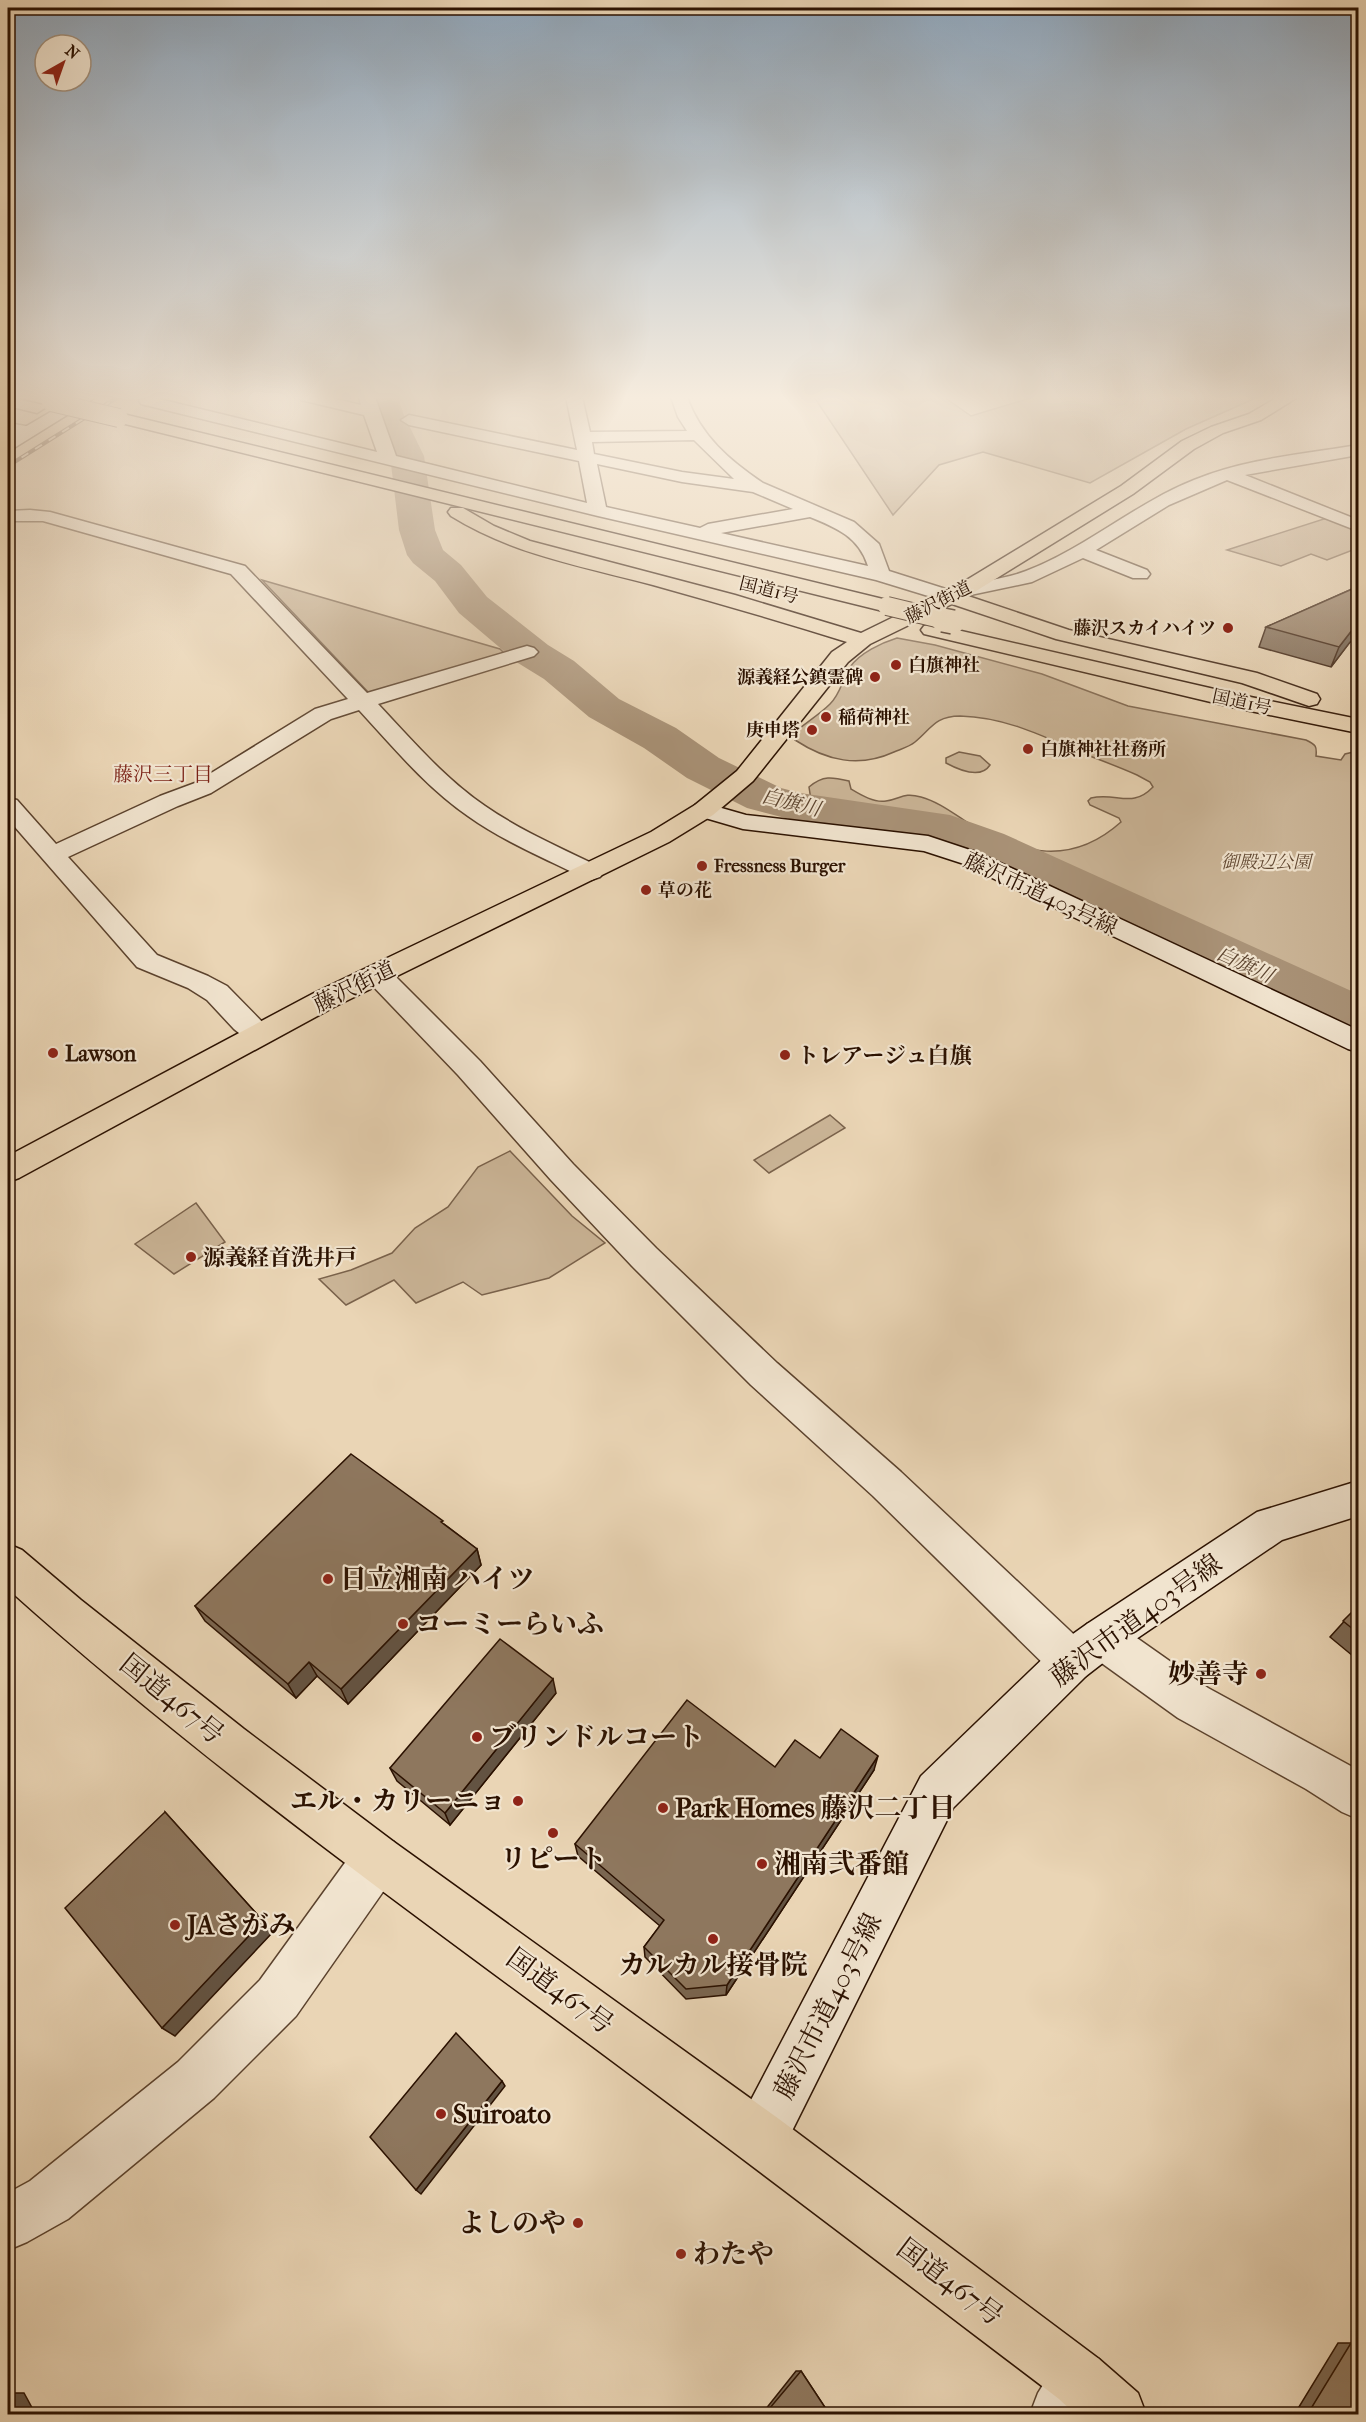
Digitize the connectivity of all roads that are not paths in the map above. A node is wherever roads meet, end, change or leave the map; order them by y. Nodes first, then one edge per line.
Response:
1 (449, 510) edge
2 (485, 510) edge
3 (591, 510) edge
4 (1094, 510) edge
5 (1148, 510) edge
6 (1318, 510) edge
7 (812, 511) joint
8 (456, 512) junction
9 (598, 512) joint
10 (8, 516) edge
11 (1359, 526) edge
12 (695, 532) junction
13 (1081, 550) junction
14 (1140, 574) dead end
15 (881, 575) junction
16 (956, 594) junction
17 (863, 640) junction
18 (527, 652) dead end
19 (363, 702) junction
20 (1335, 708) junction
21 (1359, 713) edge
22 (1359, 726) edge
23 (8, 805) edge
24 (704, 810) junction
25 (52, 855) junction
26 (591, 872) junction
27 (378, 975) junction
28 (259, 1034) junction
29 (1359, 1042) edge
30 (8, 1170) edge
31 (1359, 1499) edge
32 (8, 1563) edge
33 (1086, 1649) junction
34 (1359, 1796) edge
35 (377, 1859) junction
36 (760, 2138) junction
37 (8, 2223) edge
38 (1085, 2403) edge

1 - 8 highway, 国道1号
2 - 20 highway, 国道1号, bridge
3 - 9 street
4 - 16 highway, 藤沢街道
5 - 13 street
6 - 11 street
7 - 12 street
7 - 15 street
8 - 17 highway
8 - 22 highway, 国道1号
9 - 12 street
10 - 19 street
12 - 15 street
13 - 14 street
13 - 16 street
15 - 16 street
16 - 17 highway, 藤沢街道
16 - 20 highway
17 - 24 highway, 藤沢街道
18 - 19 street
19 - 25 street
19 - 26 street
20 - 21 highway, 国道1号
23 - 25 street
24 - 26 highway, 藤沢街道
24 - 29 street, 藤沢市道403号線
25 - 28 street
26 - 27 highway, 藤沢街道
27 - 28 highway, 藤沢街道
27 - 33 street
28 - 30 highway, 藤沢街道
31 - 33 street, 藤沢市道403号線
32 - 35 highway, 国道467号
33 - 34 street
33 - 36 street, 藤沢市道403号線
35 - 36 highway, 国道467号
35 - 37 street
36 - 38 highway, 国道467号

